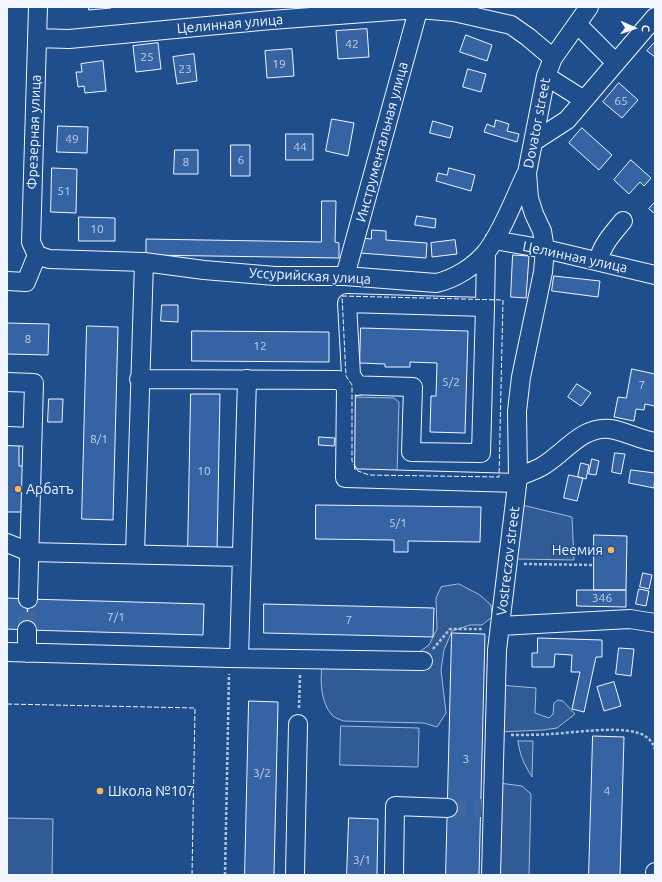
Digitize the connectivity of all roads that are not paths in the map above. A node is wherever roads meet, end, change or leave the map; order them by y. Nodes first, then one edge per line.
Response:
1 (38, 7) edge
2 (589, 7) edge
3 (646, 7) edge
4 (418, 8) edge
5 (655, 16) edge
6 (577, 24) junction
7 (37, 38) junction
8 (553, 58) junction
9 (616, 63) junction
10 (546, 76) junction
11 (584, 100) junction
12 (537, 115) junction
13 (567, 120) junction
14 (533, 142) junction
15 (527, 173) junction
16 (623, 221) dead end
17 (490, 246) junction
18 (545, 249) junction
19 (37, 255) junction
20 (598, 261) junction
21 (144, 262) junction
22 (655, 275) edge
23 (346, 276) junction
24 (7, 281) edge
25 (485, 307) junction
26 (139, 378) junction
27 (247, 379) junction
28 (7, 382) edge
29 (352, 385) junction
30 (7, 436) edge
31 (32, 437) junction
32 (655, 442) edge
33 (517, 480) junction
34 (7, 543) edge
35 (29, 552) junction
36 (135, 554) junction
37 (242, 557) junction
38 (28, 599) tunnel mouth
39 (655, 623) edge
40 (500, 627) junction
41 (27, 630) tunnel mouth
42 (7, 652) edge
43 (27, 653) junction
44 (234, 658) junction
45 (423, 661) road end
46 (298, 724) road end
47 (448, 808) tunnel mouth
48 (295, 875) edge
49 (394, 875) edge
50 (491, 875) edge

1 - 7 street, Фрезерная улица
2 - 6 street, Dovator street
3 - 5 street
4 - 7 street, Целинная улица
4 - 8 street, Целинная улица
4 - 23 street, Инструментальная улица
5 - 9 street
6 - 8 street, Dovator street
6 - 9 street
7 - 19 street, Фрезерная улица
8 - 10 street, Dovator street
9 - 11 street
10 - 11 street
10 - 12 street, Dovator street
11 - 13 street
12 - 13 street
12 - 14 street, Dovator street
13 - 14 street
14 - 15 street, Dovator street
15 - 17 street, Уссурийская улица
15 - 18 street, Dovator street
16 - 20 street
17 - 18 street, Целинная улица
17 - 23 street, Уссурийская улица
17 - 25 street
18 - 20 street, Целинная улица
18 - 33 street, Vostreczov street
19 - 21 street, Уссурийская улица
19 - 24 street
20 - 22 street, Целинная улица
21 - 23 street, Уссурийская улица
21 - 26 street
25 - 29 street
25 - 29 street
26 - 27 street
26 - 36 street
27 - 29 street
27 - 37 street
28 - 31 street
29 - 33 street
30 - 31 street
31 - 35 street
32 - 33 street
33 - 40 street, Vostreczov street
34 - 35 street
35 - 36 street
35 - 38 street
36 - 37 street
37 - 44 street
39 - 40 street
40 - 50 street, Vostreczov street
41 - 43 street
42 - 43 street
43 - 44 street
44 - 45 street
46 - 48 street
47 - 49 street

